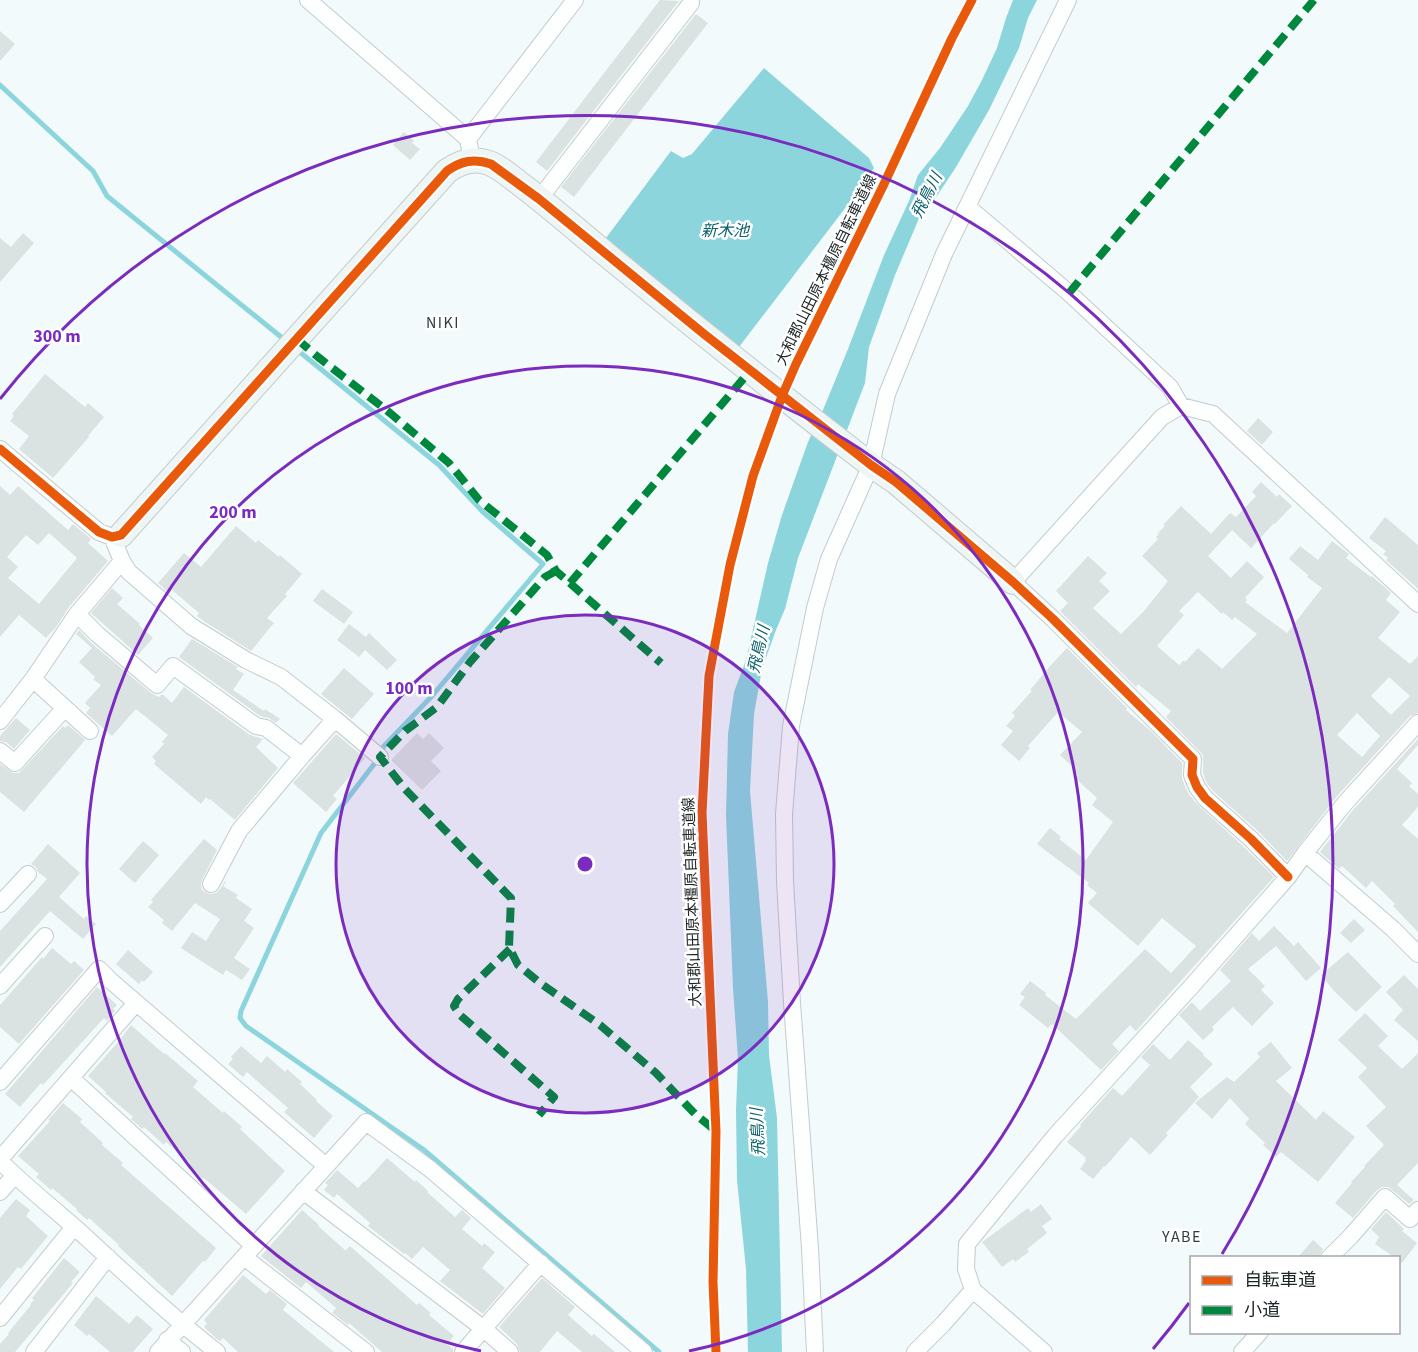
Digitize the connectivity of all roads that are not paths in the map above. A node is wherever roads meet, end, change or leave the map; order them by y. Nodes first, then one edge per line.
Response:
1 (308, 0) edge
2 (575, 0) edge
3 (1068, 0) edge
4 (691, 3) dead end
5 (470, 149) junction
6 (539, 199) junction
7 (968, 207) junction
8 (1181, 406) junction
9 (0, 449) edge
10 (868, 462) junction
11 (117, 536) junction
12 (122, 561) junction
13 (1013, 582) junction
14 (1418, 604) edge
15 (77, 614) junction
16 (33, 679) junction
17 (65, 708) junction
18 (335, 719) junction
19 (0, 721) edge
20 (1418, 723) edge
21 (90, 731) dead end
22 (0, 751) edge
23 (302, 756) junction
24 (380, 757) dead end
25 (1305, 853) junction
26 (28, 874) dead end
27 (1288, 877) junction
28 (211, 884) dead end
29 (0, 904) edge
30 (45, 936) dead end
31 (1418, 954) edge
32 (0, 986) edge
33 (136, 1003) junction
34 (71, 1078) junction
35 (0, 1082) edge
36 (0, 1160) edge
37 (326, 1166) junction
38 (14, 1176) junction
39 (303, 1191) junction
40 (0, 1192) edge
41 (1418, 1210) edge
42 (74, 1227) junction
43 (249, 1251) junction
44 (1330, 1256) edge
45 (108, 1257) junction
46 (541, 1263) junction
47 (973, 1290) junction
48 (0, 1318) edge
49 (182, 1325) junction
50 (484, 1329) junction
51 (1258, 1334) edge
52 (162, 1346) edge
53 (34, 1352) edge
54 (182, 1352) edge
55 (217, 1352) edge
56 (366, 1352) edge
57 (463, 1352) edge
58 (510, 1352) edge
59 (644, 1352) edge
60 (814, 1352) edge
61 (915, 1352) edge
62 (1044, 1352) edge
63 (1242, 1352) edge

1 - 5 street
2 - 5 street
3 - 7 street
4 - 6 street
5 - 6 street
5 - 11 street
6 - 10 street
7 - 8 street
7 - 10 street
8 - 13 street
8 - 14 street
9 - 11 street
10 - 13 street
10 - 60 street
11 - 12 street
12 - 15 street
12 - 18 street
13 - 27 street
15 - 16 street
15 - 23 street
16 - 17 street
16 - 19 street
17 - 21 street
17 - 22 street
18 - 23 street
18 - 24 street
20 - 25 street
23 - 28 street
25 - 27 street
25 - 31 street
26 - 29 street
27 - 47 street
30 - 32 street
33 - 34 street
33 - 35 street
33 - 37 street
34 - 36 street
34 - 43 street
36 - 38 street
37 - 39 street
37 - 46 street
38 - 40 street
38 - 42 street
39 - 43 street
39 - 50 street
41 - 44 street
42 - 45 street
42 - 48 street
43 - 49 street
43 - 56 street
45 - 49 street
45 - 53 street
46 - 50 street
46 - 59 street
47 - 61 street
47 - 62 street
49 - 52 street
49 - 55 street
50 - 57 street
50 - 58 street
51 - 63 street
52 - 54 street

